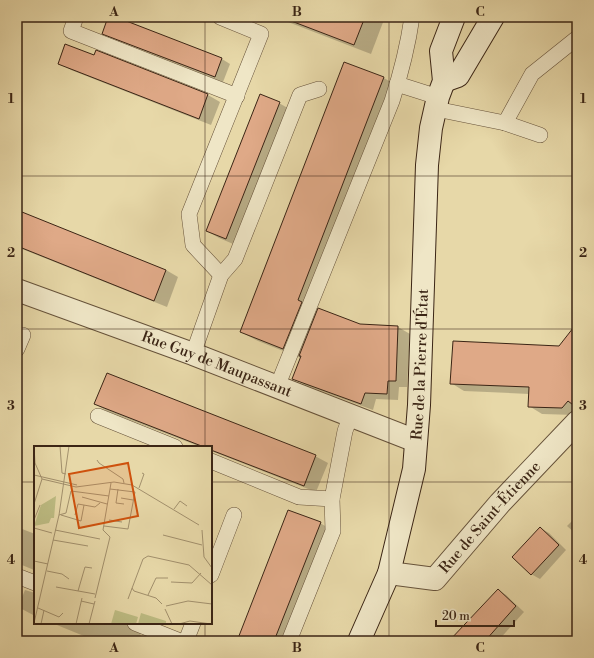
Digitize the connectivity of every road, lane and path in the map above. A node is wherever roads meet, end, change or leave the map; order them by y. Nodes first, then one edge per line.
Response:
1 (76, 17) edge
2 (220, 17) edge
3 (412, 17) edge
4 (454, 17) edge
5 (483, 17) edge
6 (493, 17) edge
7 (577, 38) edge
8 (397, 84) junction
9 (319, 89) dead end
10 (444, 91) junction
11 (237, 96) junction
12 (505, 123) junction
13 (540, 135) dead end
14 (221, 275) junction
15 (17, 290) edge
16 (23, 335) dead end
17 (17, 350) edge
18 (193, 354) junction
19 (277, 387) junction
20 (351, 415) junction
21 (98, 416) dead end
22 (577, 422) edge
23 (416, 441) junction
24 (173, 446) edge
25 (212, 461) edge
26 (332, 499) junction
27 (234, 515) dead end
28 (212, 572) edge
29 (389, 573) junction
30 (17, 576) edge
31 (34, 583) edge
32 (138, 624) edge
33 (192, 624) edge
34 (180, 641) edge
35 (186, 641) edge
36 (289, 641) edge
37 (359, 641) edge

1 - 11 lane
2 - 11 lane
3 - 8 lane
4 - 10 street, Rue de la Pierre d'État
5 - 10 street, Rue de la Pierre d'État
6 - 10 street, Rue de la Pierre d'État
7 - 12 lane
8 - 10 lane
8 - 19 lane
9 - 14 lane
10 - 12 lane
10 - 23 street, Rue de la Pierre d'État
11 - 14 lane
12 - 13 lane
14 - 18 lane
15 - 18 street, Rue Guy de Maupassant
16 - 17 lane
18 - 19 street, Rue Guy de Maupassant
19 - 20 street, Rue Guy de Maupassant
20 - 23 street, Rue Guy de Maupassant
20 - 26 lane
21 - 24 lane
22 - 29 street, Rue de Saint-Étienne
23 - 29 street, Rue de la Pierre d'État
25 - 26 lane
26 - 36 lane
27 - 28 lane
29 - 37 street, Rue de la Pierre d'État
30 - 31 lane
32 - 34 lane
33 - 35 lane

